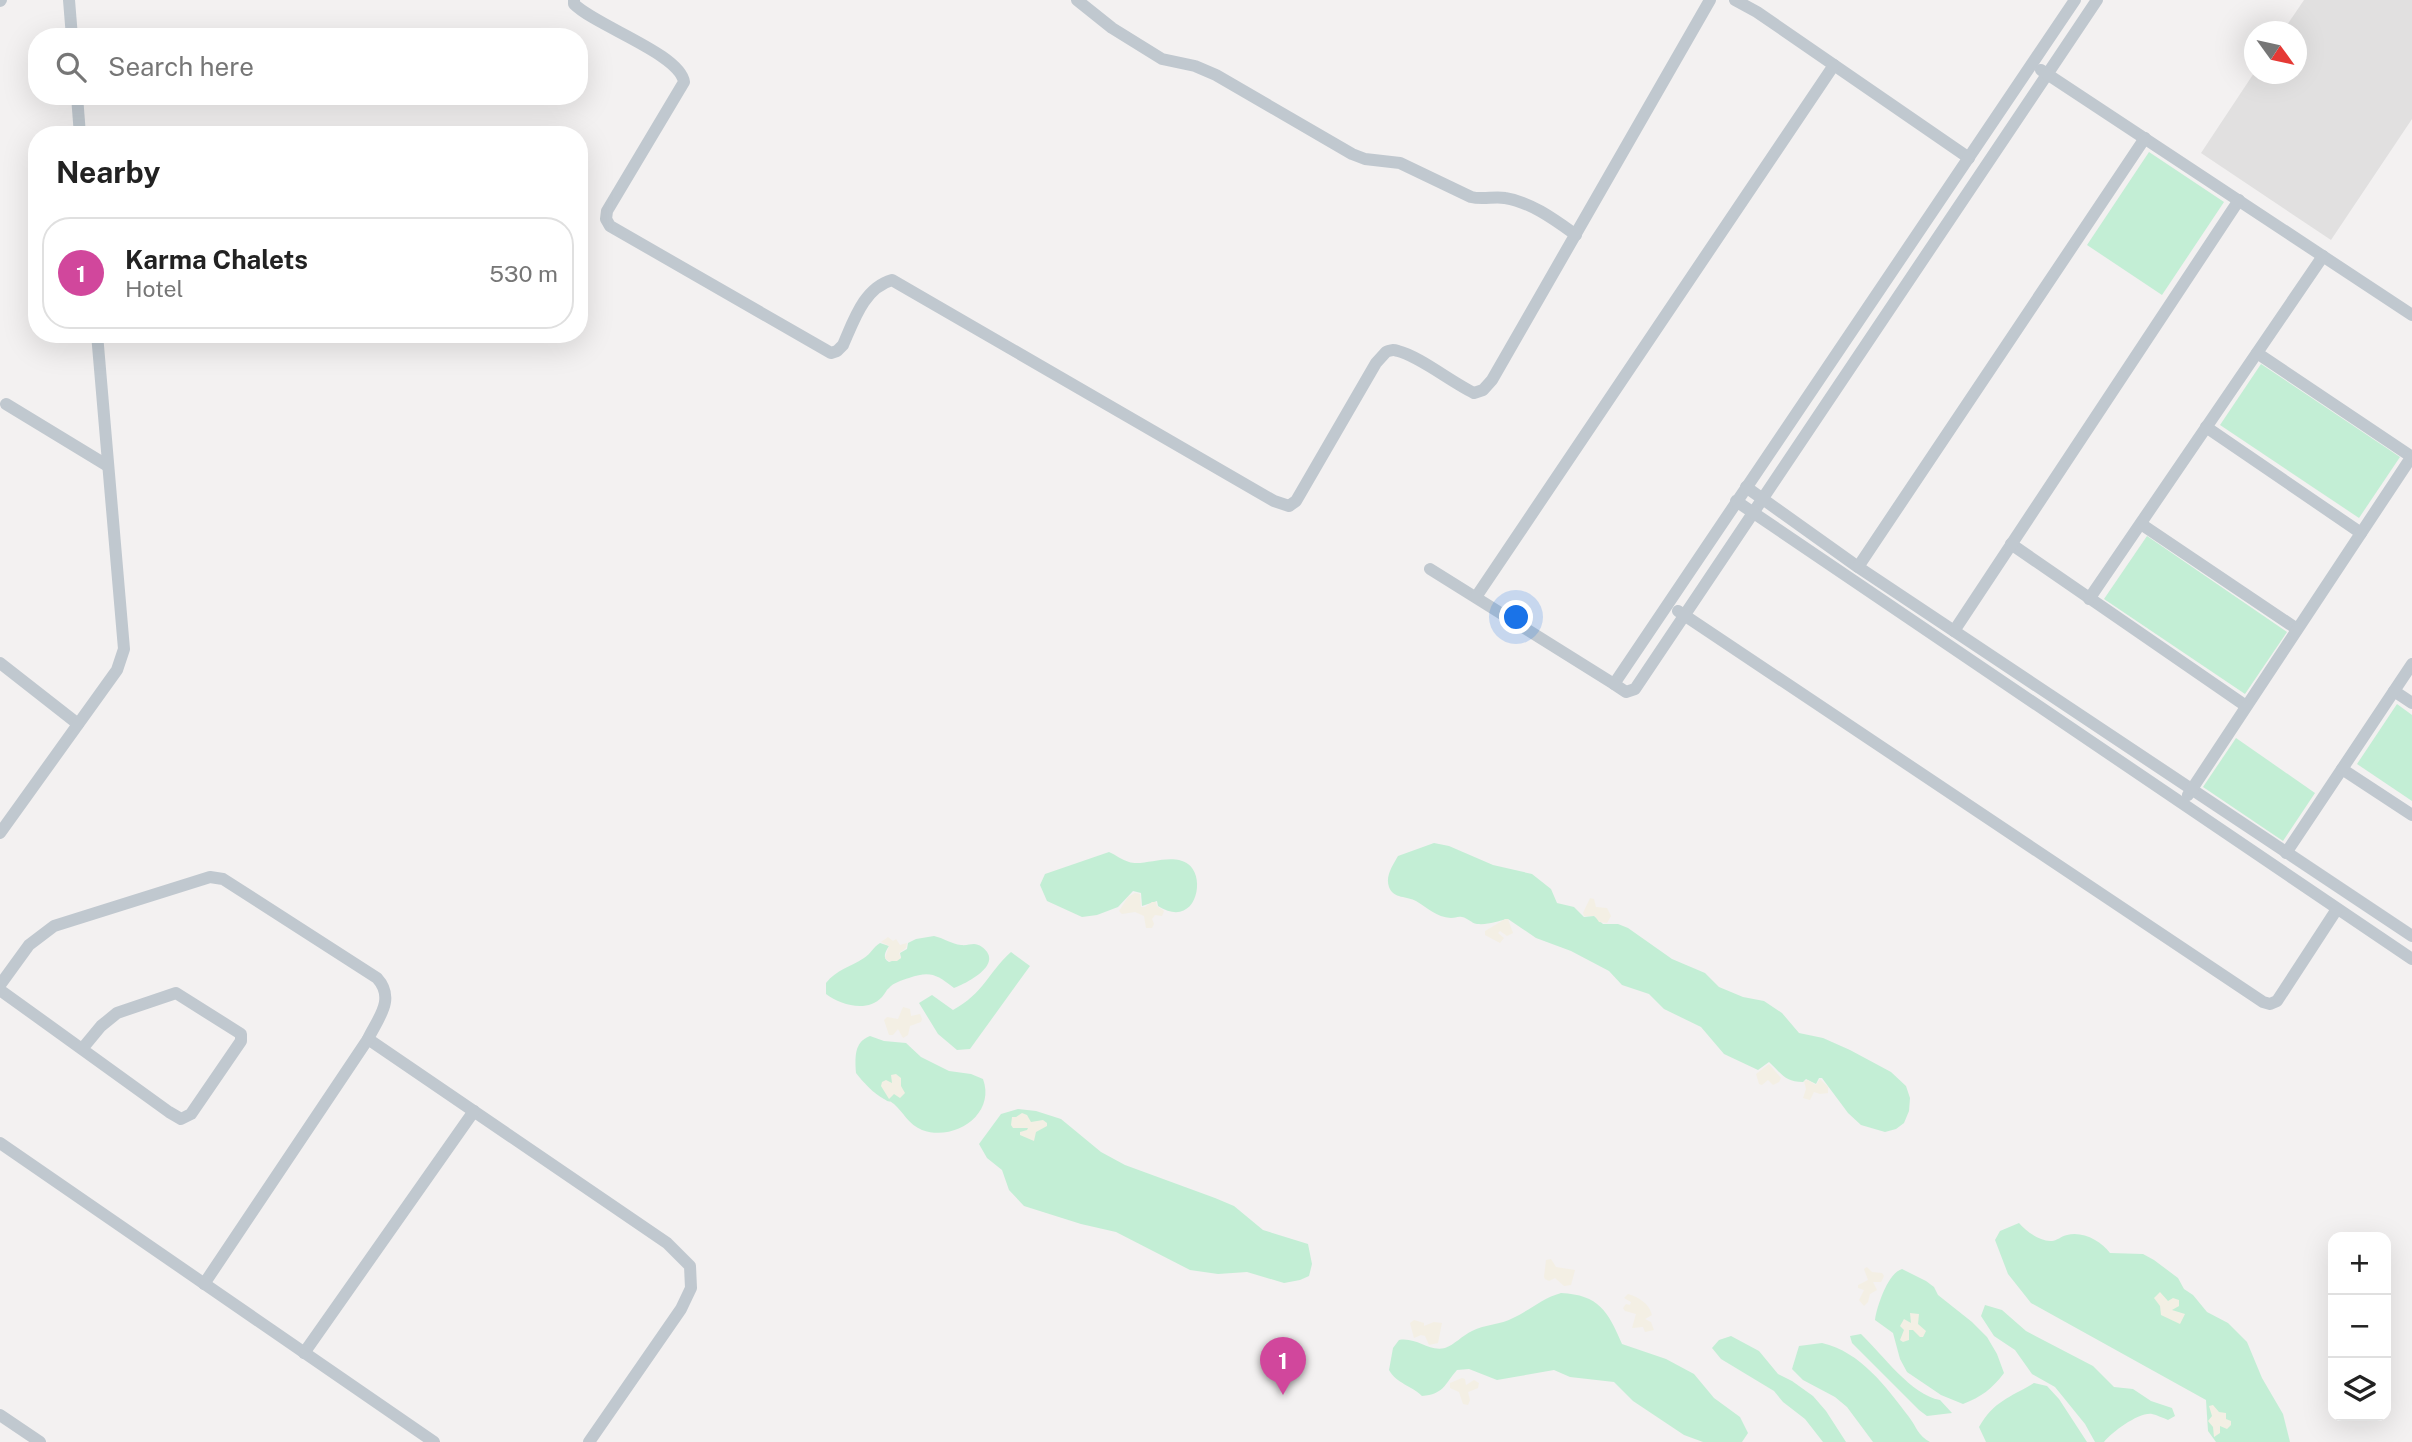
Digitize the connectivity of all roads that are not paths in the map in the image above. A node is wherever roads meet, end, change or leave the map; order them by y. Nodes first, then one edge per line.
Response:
1 (69, 0) edge
2 (574, 0) edge
3 (1077, 0) edge
4 (1710, 0) edge
5 (1735, 0) edge
6 (2075, 0) edge
7 (2096, 0) edge
8 (1761, 6) edge
9 (71, 28) edge
10 (2032, 64) junction
11 (1834, 65) junction
12 (2047, 74) junction
13 (78, 105) edge
14 (79, 126) edge
15 (2145, 138) junction
16 (1969, 158) junction
17 (2239, 200) junction
18 (1576, 234) junction
19 (2323, 256) junction
20 (2412, 315) edge
21 (98, 343) edge
22 (2257, 353) junction
23 (2, 405) edge
24 (2206, 428) junction
25 (2412, 457) edge
26 (108, 466) junction
27 (1746, 487) junction
28 (1762, 499) junction
29 (1736, 501) junction
30 (1753, 513) junction
31 (2141, 524) junction
32 (2361, 533) junction
33 (2011, 544) junction
34 (1858, 567) junction
35 (1430, 569) dead end
36 (1476, 597) junction
37 (2089, 598) junction
38 (1669, 604) junction
39 (1684, 616) junction
40 (2297, 629) junction
41 (1954, 631) junction
42 (0, 663) edge
43 (2412, 664) edge
44 (1614, 684) junction
45 (2394, 691) junction
46 (2412, 703) edge
47 (2246, 706) junction
48 (78, 724) junction
49 (2342, 769) junction
50 (2191, 789) junction
51 (2181, 804) junction
52 (2412, 815) edge
53 (0, 832) edge
54 (2286, 853) junction
55 (2337, 909) junction
56 (2412, 936) edge
57 (2412, 958) edge
58 (0, 988) edge
59 (368, 1039) junction
60 (82, 1049) junction
61 (474, 1111) junction
62 (0, 1143) edge
63 (204, 1284) junction
64 (304, 1353) junction
65 (0, 1415) edge
66 (40, 1442) edge
67 (434, 1442) edge
68 (589, 1442) edge

1 - 9 street
2 - 18 street
3 - 18 street
4 - 18 street
5 - 8 street
6 - 10 street
7 - 12 street
8 - 11 street
10 - 12 street
10 - 16 street
11 - 16 street
11 - 36 street
12 - 15 street
12 - 28 street
13 - 14 street
15 - 17 street
15 - 34 street
16 - 27 street
17 - 19 street
17 - 33 street
19 - 20 street
19 - 22 street
21 - 26 street
22 - 24 street
22 - 25 street
23 - 26 street
24 - 31 street
24 - 32 street
25 - 32 street
26 - 48 street
27 - 28 street
27 - 29 street
28 - 30 street
28 - 34 street
29 - 30 street
29 - 38 street
30 - 39 street
30 - 51 street
31 - 37 street
31 - 40 street
32 - 40 street
33 - 37 street
33 - 41 street
34 - 41 street
35 - 36 street
36 - 44 street
37 - 47 street
38 - 39 street
38 - 44 street
39 - 44 street
39 - 55 street
40 - 47 street
41 - 50 street
42 - 48 street
43 - 45 street
45 - 46 street
45 - 49 street
47 - 50 street
48 - 53 street
49 - 52 street
49 - 54 street
50 - 51 street
50 - 54 street
51 - 55 street
54 - 56 street
55 - 57 street
58 - 59 street
58 - 60 street
59 - 61 street
59 - 63 street
60 - 60 street
61 - 64 street
61 - 68 street
62 - 63 street
63 - 64 street
64 - 67 street
65 - 66 street

